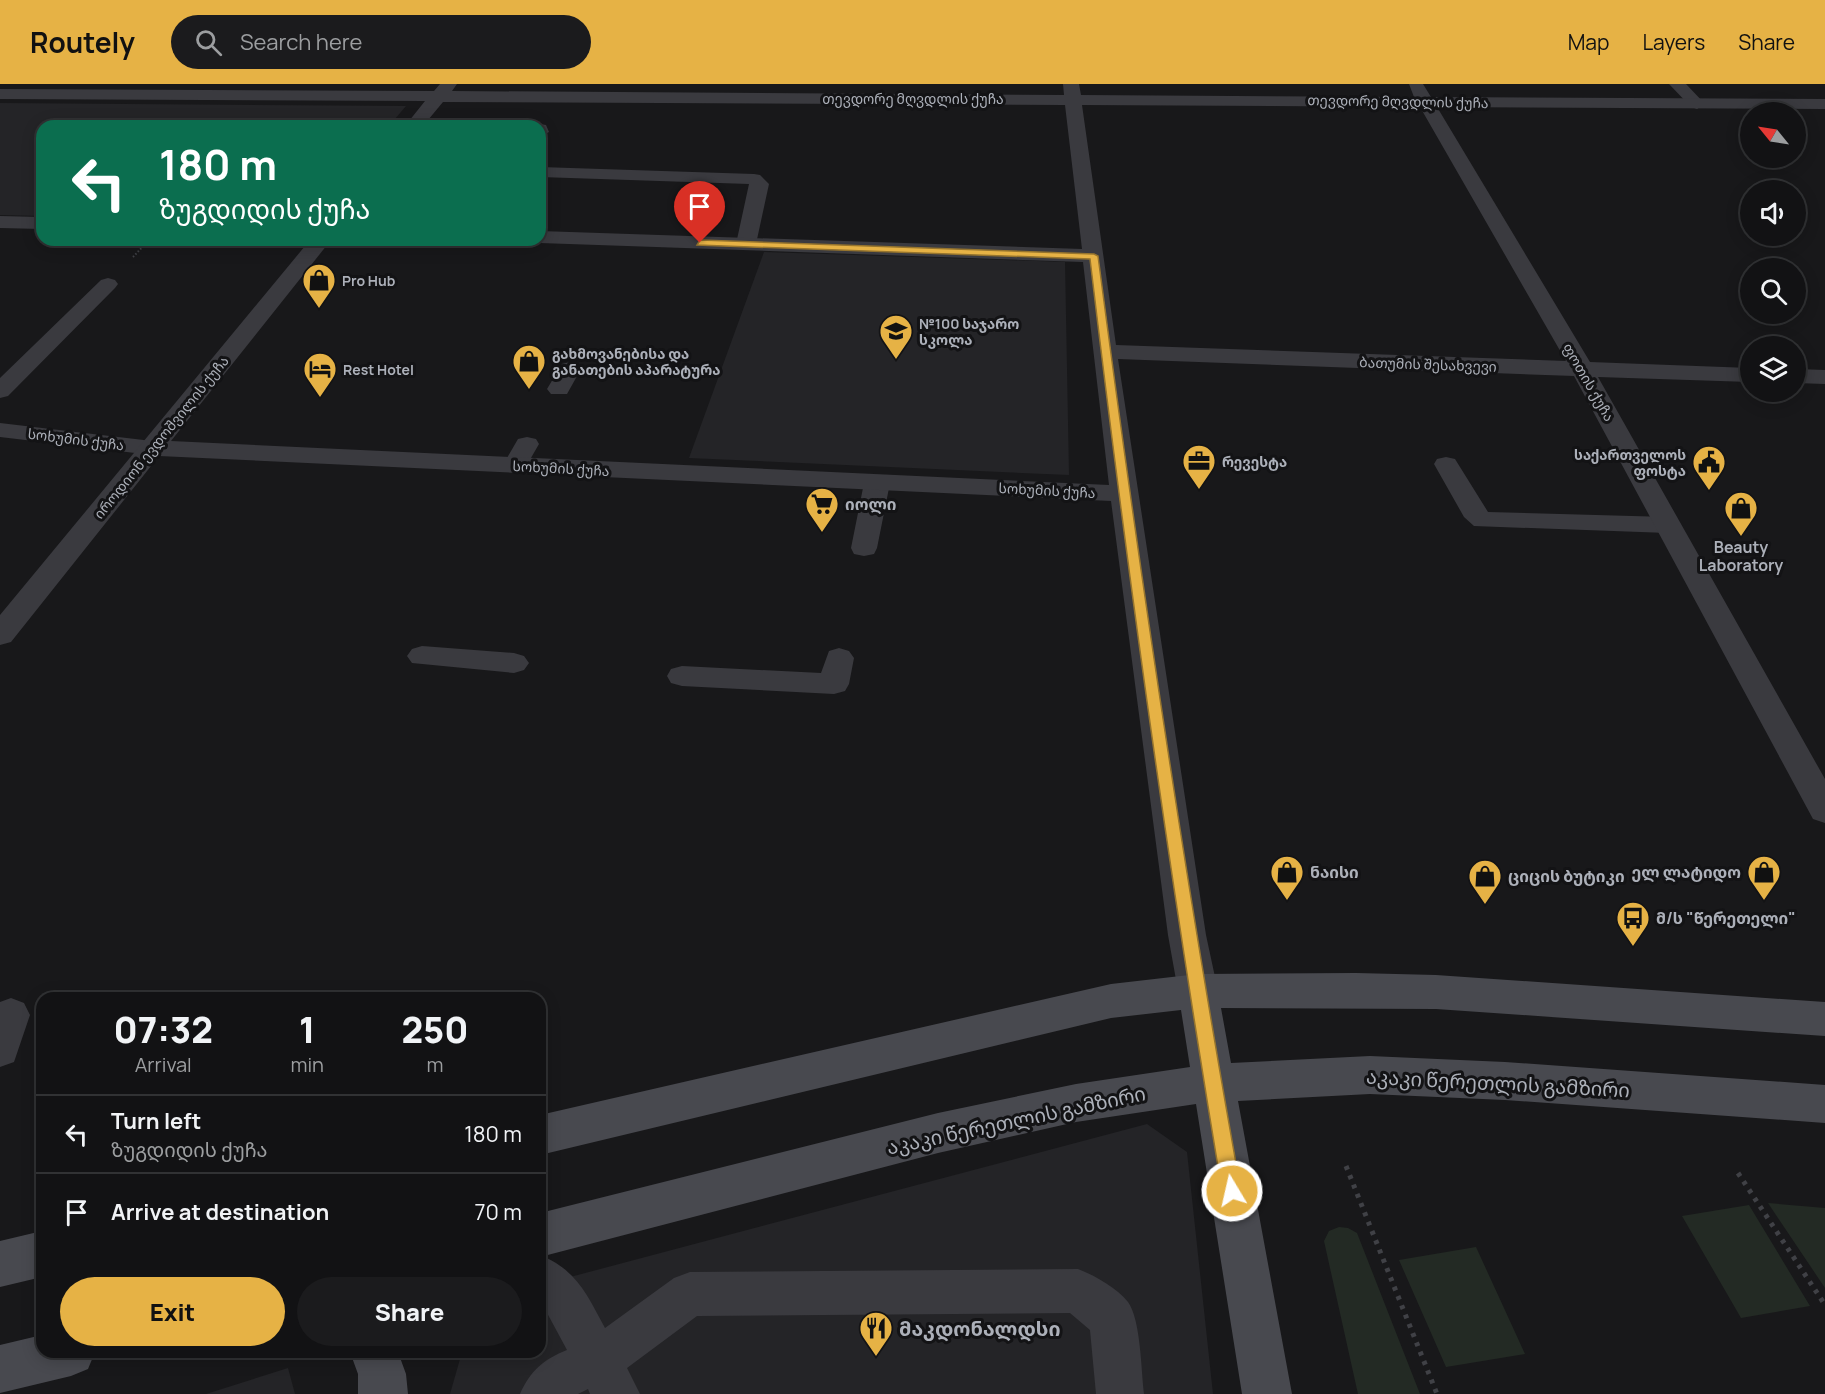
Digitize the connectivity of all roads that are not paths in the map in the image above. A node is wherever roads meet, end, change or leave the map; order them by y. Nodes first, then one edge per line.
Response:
1 (1677, 84) edge
2 (444, 90) edge
3 (769, 91) edge
4 (1072, 92) edge
5 (1217, 92) edge
6 (0, 93) edge
7 (1420, 93) edge
8 (1698, 104) junction
9 (1825, 104) edge
10 (419, 120) edge
11 (546, 172) edge
12 (0, 222) edge
13 (36, 223) edge
14 (546, 237) edge
15 (746, 244) junction
16 (316, 246) edge
17 (1094, 256) junction
18 (108, 284) dead end
19 (1106, 352) junction
20 (1582, 369) junction
21 (1740, 375) edge
22 (1806, 376) edge
23 (1825, 377) edge
24 (0, 391) edge
25 (0, 430) edge
26 (152, 448) junction
27 (1446, 464) dead end
28 (877, 483) junction
29 (1123, 494) junction
30 (1668, 525) junction
31 (864, 548) dead end
32 (0, 634) edge
33 (422, 656) dead end
34 (839, 658) dead end
35 (514, 663) dead end
36 (682, 676) dead end
37 (1825, 810) edge
38 (1198, 991) junction
39 (1825, 1019) edge
40 (1214, 1083) junction
41 (1825, 1104) edge
42 (546, 1134) edge
43 (546, 1233) edge
44 (36, 1255) edge
45 (0, 1264) edge
46 (546, 1282) edge
47 (46, 1358) edge
48 (376, 1358) edge
49 (0, 1369) edge
50 (607, 1378) edge
51 (383, 1394) edge
52 (544, 1394) edge
53 (1120, 1394) edge
54 (1267, 1394) edge

1 - 8 lane
2 - 3 street, თევდორე მღვდლის ქუჩა
2 - 6 street, თევდორე მღვდლის ქუჩა
2 - 10 street
3 - 4 street, თევდორე მღვდლის ქუჩა
4 - 5 street, თევდორე მღვდლის ქუჩა
4 - 17 street
5 - 7 street, თევდორე მღვდლის ქუჩა
7 - 8 street, თევდორე მღვდლის ქუჩა
7 - 20 street, ფოთის ქუჩა
8 - 9 street, თევდორე მღვდლის ქუჩა
11 - 15 lane
12 - 13 street
14 - 15 street
15 - 17 street
16 - 26 street, იროდიონ ევდოშვილის ქუჩა
17 - 19 street
18 - 24 lane
19 - 20 street, ბათუმის შესახვევი
19 - 29 street
20 - 21 street, ბათუმის შესახვევი
20 - 30 street, ფოთის ქუჩა
22 - 23 street
25 - 26 lane, სოხუმის ქუჩა
26 - 28 street, სოხუმის ქუჩა
26 - 32 street, იროდიონ ევდოშვილის ქუჩა
27 - 30 lane
28 - 29 street, სოხუმის ქუჩა
28 - 31 lane
29 - 38 street
30 - 37 street, ფოთის ქუჩა
33 - 35 lane
34 - 36 lane
38 - 39 main road
38 - 40 main road
38 - 42 main road
40 - 41 main road, აკაკი წერეთლის გამზირი
40 - 43 main road, აკაკი წერეთლის გამზირი
40 - 54 main road
44 - 45 main road
46 - 50 lane
47 - 49 main road
48 - 51 main road
50 - 52 lane
50 - 53 lane

